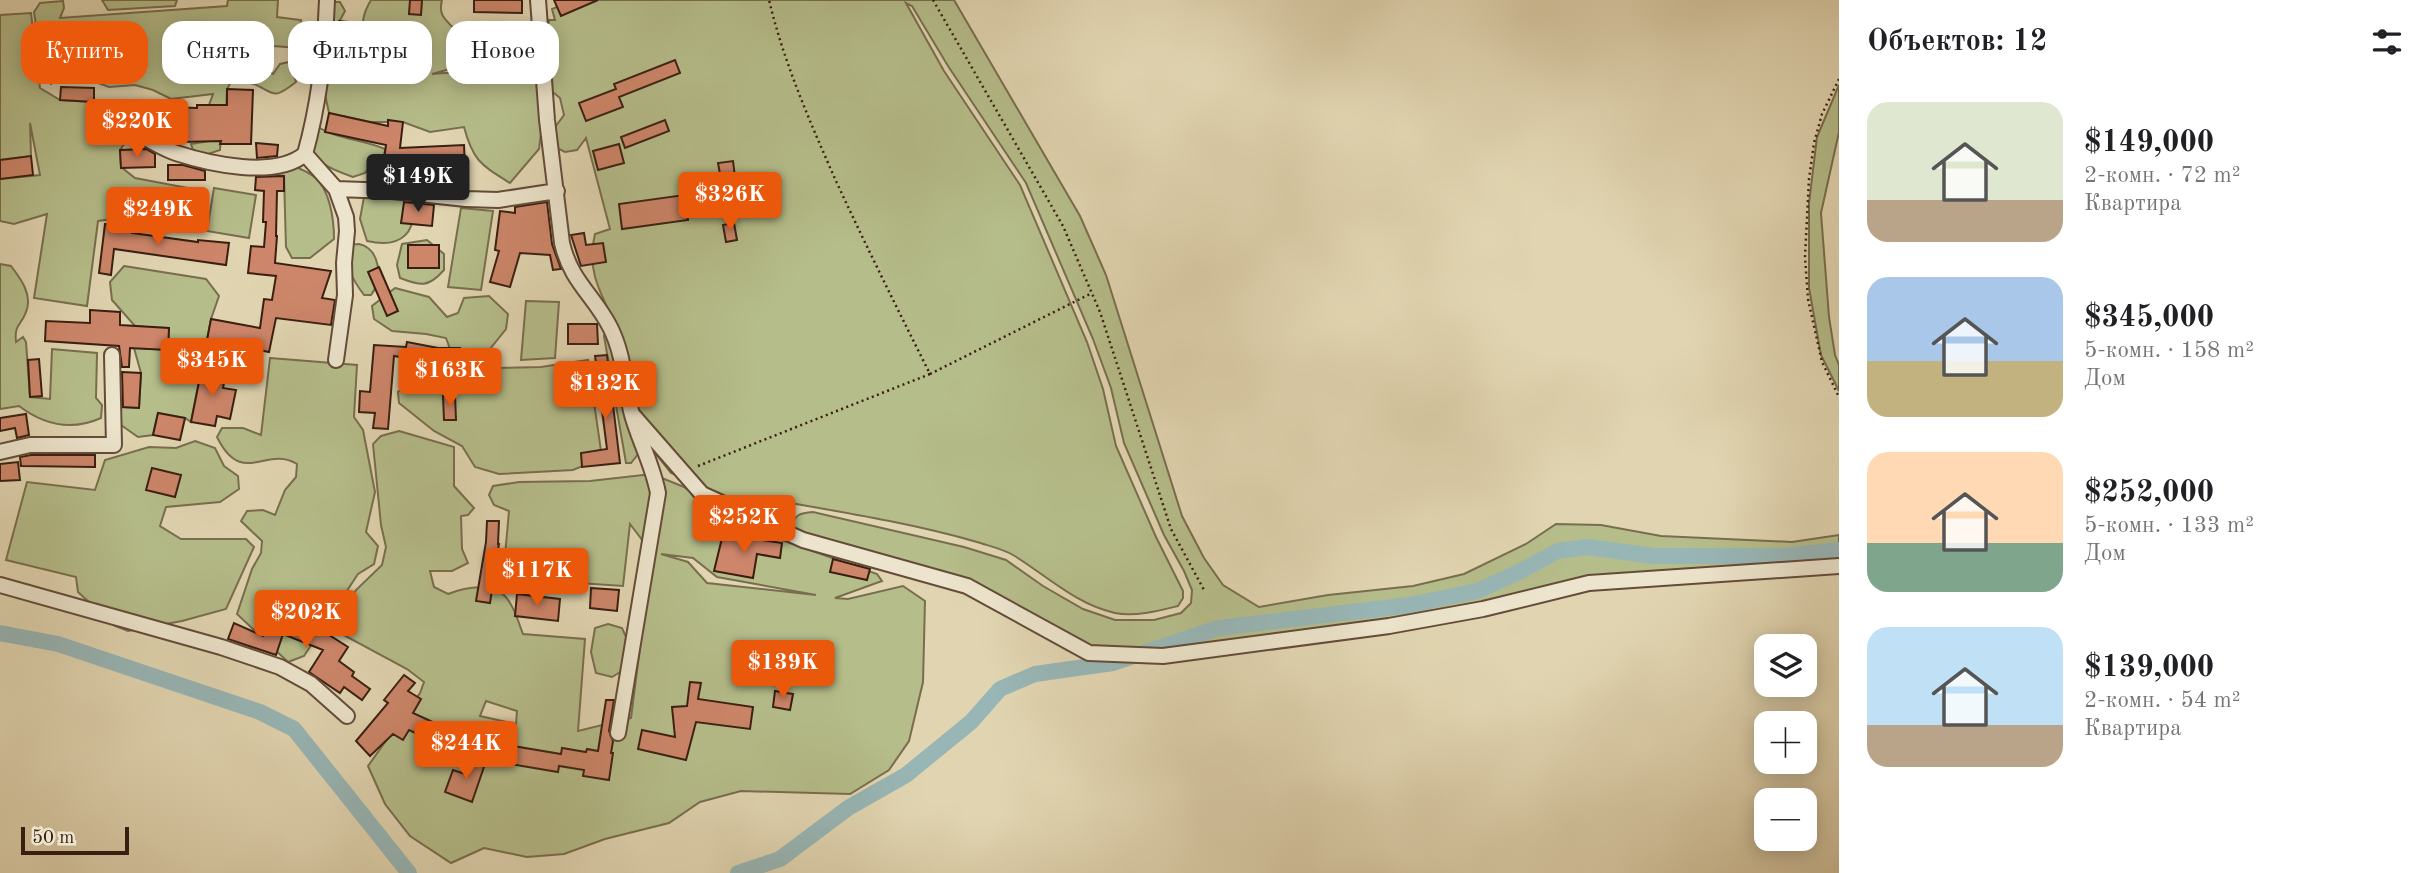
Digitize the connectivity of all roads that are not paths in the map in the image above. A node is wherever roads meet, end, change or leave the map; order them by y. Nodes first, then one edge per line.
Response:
1 (327, 0) edge
2 (538, 0) edge
3 (132, 130) dead end
4 (304, 154) junction
5 (336, 189) junction
6 (557, 191) junction
7 (113, 355) dead end
8 (336, 360) dead end
9 (632, 414) junction
10 (0, 452) edge
11 (1839, 566) edge
12 (0, 585) edge
13 (347, 716) dead end
14 (618, 733) dead end

1 - 4 lane
2 - 6 lane
3 - 4 lane
4 - 5 lane
5 - 6 lane
5 - 8 lane
6 - 9 lane
7 - 10 lane
9 - 11 lane
9 - 14 lane
12 - 13 lane

